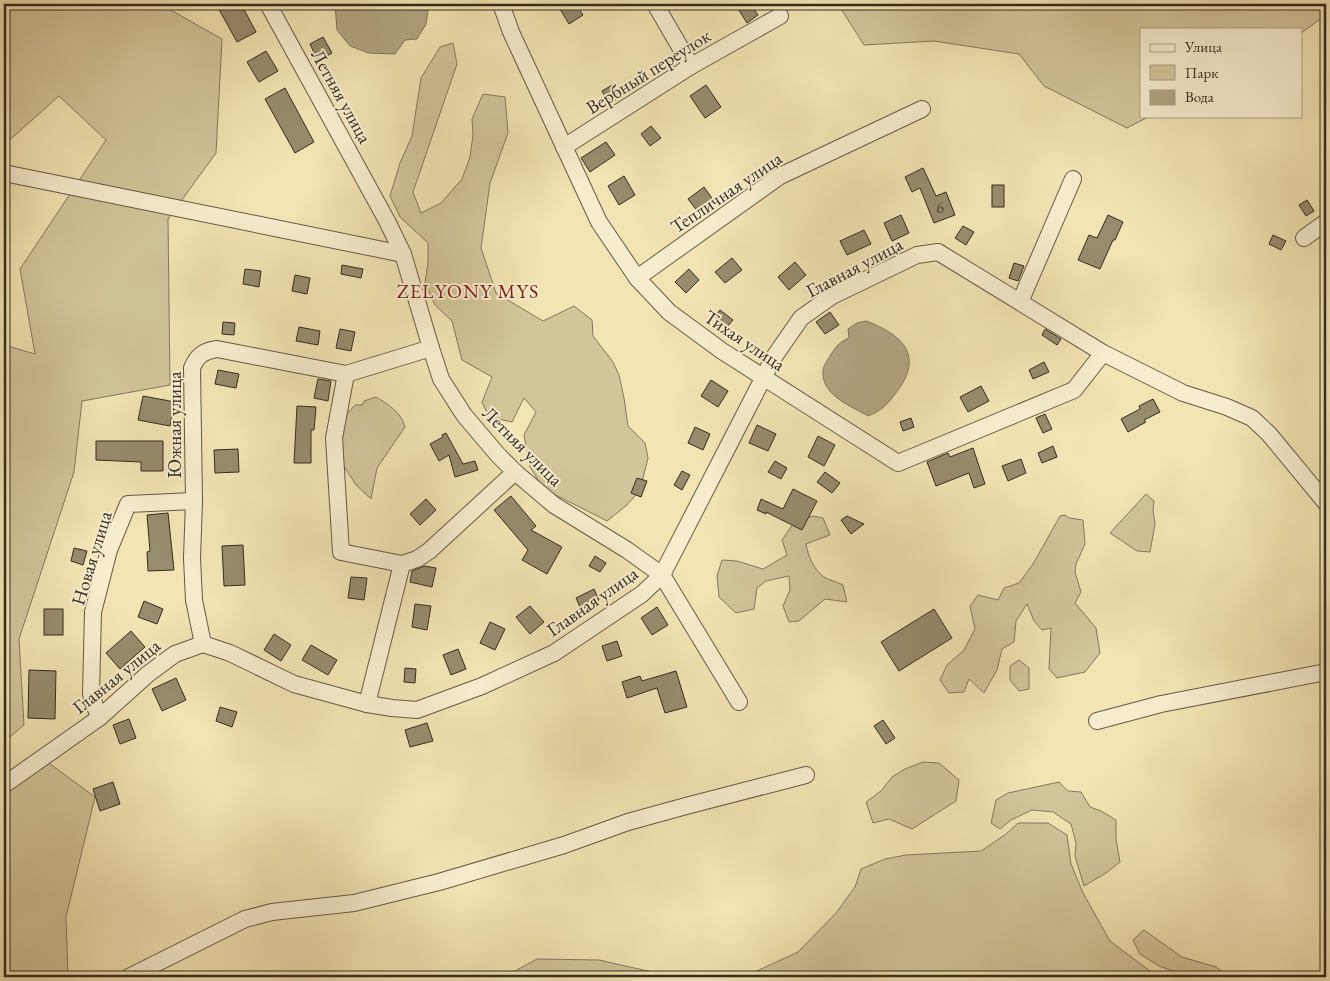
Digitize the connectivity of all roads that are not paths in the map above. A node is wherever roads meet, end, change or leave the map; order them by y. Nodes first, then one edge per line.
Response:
1 (268, 4) edge
2 (501, 4) edge
3 (655, 4) edge
4 (780, 16) dead end
5 (691, 66) junction
6 (922, 109) dead end
7 (564, 147) junction
8 (4, 173) edge
9 (1073, 179) dead end
10 (1326, 222) edge
11 (1304, 238) dead end
12 (403, 254) junction
13 (637, 278) junction
14 (1020, 302) junction
15 (431, 348) junction
16 (1103, 353) junction
17 (346, 374) junction
18 (764, 377) junction
19 (514, 472) junction
20 (194, 501) junction
21 (1326, 503) edge
22 (402, 564) junction
23 (662, 574) junction
24 (202, 644) junction
25 (1326, 672) edge
26 (740, 702) dead end
27 (367, 704) junction
28 (99, 718) junction
29 (1097, 721) dead end
30 (806, 775) dead end
31 (4, 785) edge
32 (129, 977) edge

1 - 12 street, Летняя улица
2 - 7 street, Тихая улица
3 - 5 street
4 - 5 street, Вербный переулок
5 - 7 street, Вербный переулок
6 - 13 street, Тепличная улица
7 - 13 street, Тихая улица
8 - 12 street
9 - 14 street
10 - 11 street
12 - 15 street, Летняя улица
13 - 18 street, Тихая улица
14 - 16 street, Главная улица
14 - 18 street, Главная улица
15 - 17 street, Южная улица
15 - 19 street, Летняя улица
16 - 18 street, Тихая улица
16 - 21 street, Главная улица
17 - 20 street, Южная улица
17 - 22 street
18 - 23 street, Главная улица
19 - 22 street
19 - 23 street, Летняя улица
20 - 24 street, Южная улица
20 - 28 street, Новая улица
22 - 27 street
23 - 26 street, Летняя улица
23 - 27 street, Главная улица
24 - 27 street, Главная улица
24 - 28 street, Главная улица
25 - 29 street
28 - 31 street, Главная улица
30 - 32 street

